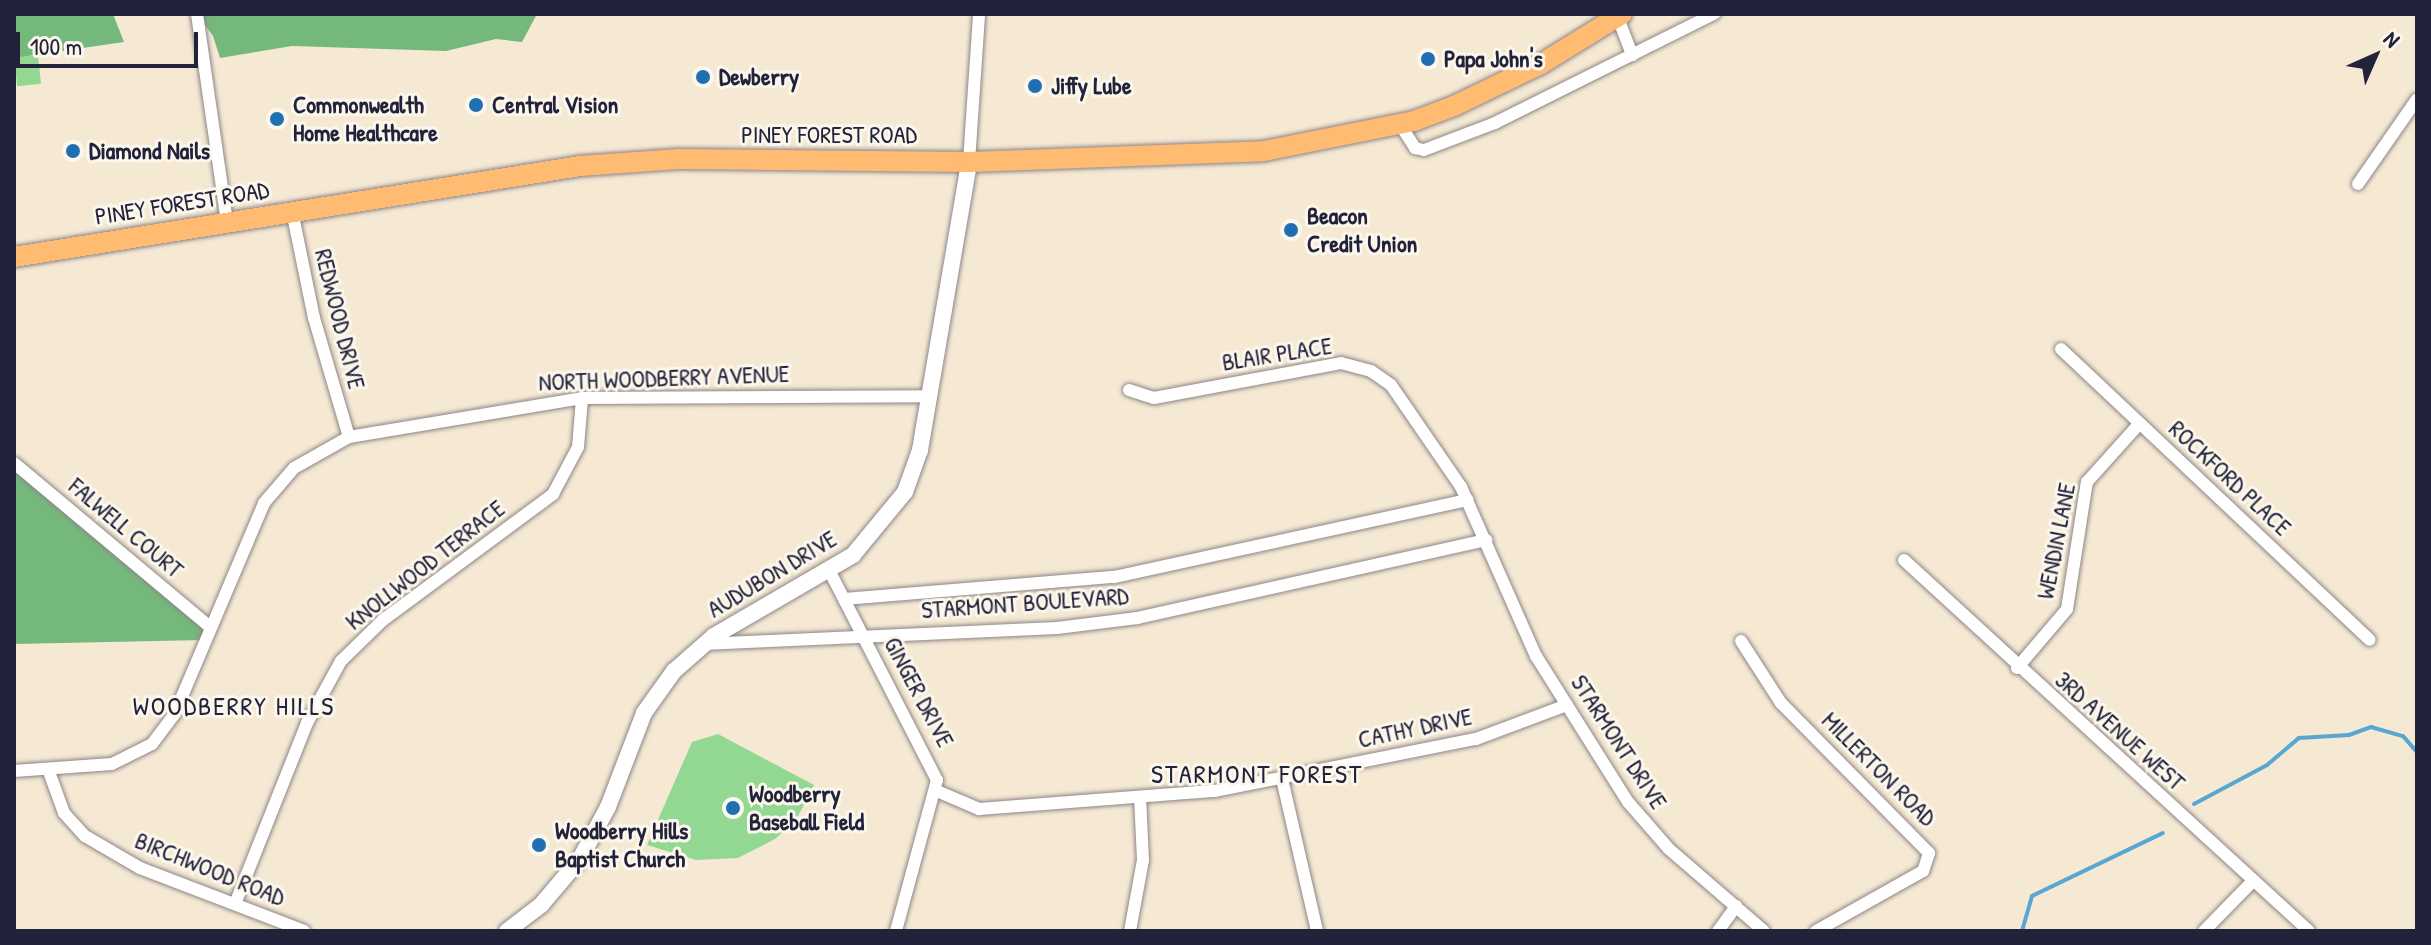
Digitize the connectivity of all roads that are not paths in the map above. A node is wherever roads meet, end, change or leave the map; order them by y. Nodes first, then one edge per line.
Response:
1 (197, 14) edge
2 (979, 14) edge
3 (1714, 14) edge
4 (1620, 16) edge
5 (1632, 55) junction
6 (2417, 99) edge
7 (1399, 123) junction
8 (969, 162) junction
9 (2358, 184) dead end
10 (292, 211) junction
11 (227, 221) junction
12 (14, 257) edge
13 (2061, 349) dead end
14 (1129, 390) dead end
15 (927, 396) junction
16 (582, 398) junction
17 (2140, 423) junction
18 (349, 437) junction
19 (14, 463) edge
20 (1468, 500) junction
21 (1486, 540) junction
22 (1904, 560) dead end
23 (830, 572) junction
24 (844, 599) junction
25 (210, 627) junction
26 (863, 634) junction
27 (2370, 640) dead end
28 (1741, 641) dead end
29 (703, 644) junction
30 (2017, 668) junction
31 (1567, 705) junction
32 (48, 769) junction
33 (14, 771) edge
34 (1282, 779) junction
35 (937, 791) junction
36 (1140, 797) junction
37 (2254, 880) junction
38 (235, 904) junction
39 (1736, 906) junction
40 (304, 931) edge
41 (507, 931) edge
42 (896, 931) edge
43 (1130, 931) edge
44 (1317, 931) edge
45 (1718, 931) edge
46 (1764, 931) edge
47 (1816, 931) edge
48 (2204, 931) edge
49 (2309, 931) edge

1 - 11 street
2 - 8 street
3 - 5 street
4 - 5 street
4 - 7 main road, PINEY FOREST ROAD
5 - 7 street
6 - 9 street
7 - 8 main road, PINEY FOREST ROAD
8 - 10 main road, PINEY FOREST ROAD
8 - 15 street, AUDUBON DRIVE
10 - 11 main road, PINEY FOREST ROAD
10 - 18 street, REDWOOD DRIVE
11 - 12 main road, PINEY FOREST ROAD
13 - 17 street, ROCKFORD PLACE
14 - 20 street, BLAIR PLACE
15 - 16 street, NORTH WOODBERRY AVENUE
15 - 23 street, AUDUBON DRIVE
16 - 18 street, NORTH WOODBERRY AVENUE
16 - 38 street, KNOLLWOOD TERRACE
17 - 27 street, ROCKFORD PLACE
17 - 30 street, WENDIN LANE
18 - 25 street, NORTH WOODBERRY AVENUE
19 - 25 street, FALWELL COURT
20 - 21 street, BLAIR PLACE
20 - 24 street, STARMONT BOULEVARD
21 - 26 street, STARMONT BOULEVARD
21 - 31 street, STARMONT DRIVE
22 - 30 street, 3RD AVENUE WEST
23 - 24 street, GINGER DRIVE
23 - 29 street, AUDUBON DRIVE
24 - 26 street, GINGER DRIVE
25 - 32 street, NORTH WOODBERRY AVENUE
26 - 29 street, STARMONT BOULEVARD
26 - 35 street, GINGER DRIVE
28 - 47 street, MILLERTON ROAD
29 - 41 street, AUDUBON DRIVE
30 - 37 street, 3RD AVENUE WEST
31 - 34 street, CATHY DRIVE
31 - 39 street, STARMONT DRIVE
32 - 33 street, NORTH WOODBERRY AVENUE
32 - 38 street, BIRCHWOOD ROAD
34 - 36 street, CATHY DRIVE
34 - 44 street
35 - 36 street, CATHY DRIVE
35 - 42 street
36 - 43 street
37 - 48 street
37 - 49 street, 3RD AVENUE WEST
38 - 40 street, BIRCHWOOD ROAD
39 - 45 street
39 - 46 street, STARMONT DRIVE

